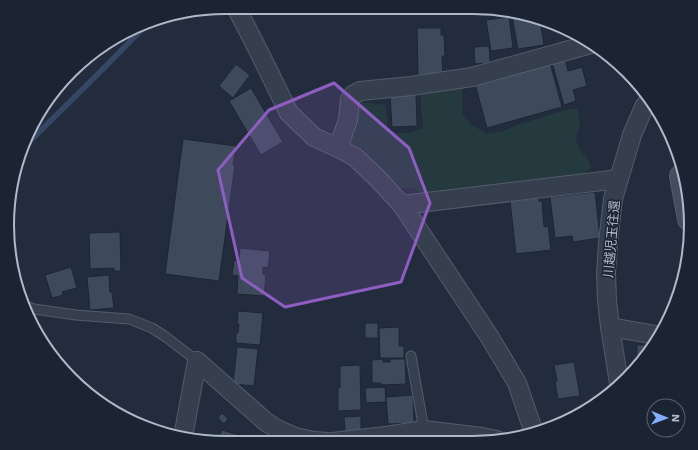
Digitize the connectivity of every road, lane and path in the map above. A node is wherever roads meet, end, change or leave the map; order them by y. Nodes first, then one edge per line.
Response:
1 (240, 14) edge
2 (584, 46) edge
3 (646, 105) edge
4 (338, 148) junction
5 (619, 179) junction
6 (402, 205) junction
7 (31, 308) edge
8 (610, 327) junction
9 (653, 334) edge
10 (411, 356) dead end
11 (197, 361) junction
12 (618, 378) edge
13 (532, 428) edge
14 (424, 430) junction
15 (184, 432) edge
16 (293, 436) edge
17 (386, 436) edge
18 (474, 436) edge

1 - 4 street
2 - 4 street
3 - 5 street, 川越児玉往還
4 - 6 street
5 - 6 street
5 - 8 street, 川越児玉往還
6 - 13 street
7 - 11 lane
8 - 9 street
8 - 12 street, 川越児玉往還
10 - 14 lane
11 - 15 street
11 - 16 street
14 - 17 street
14 - 18 street

